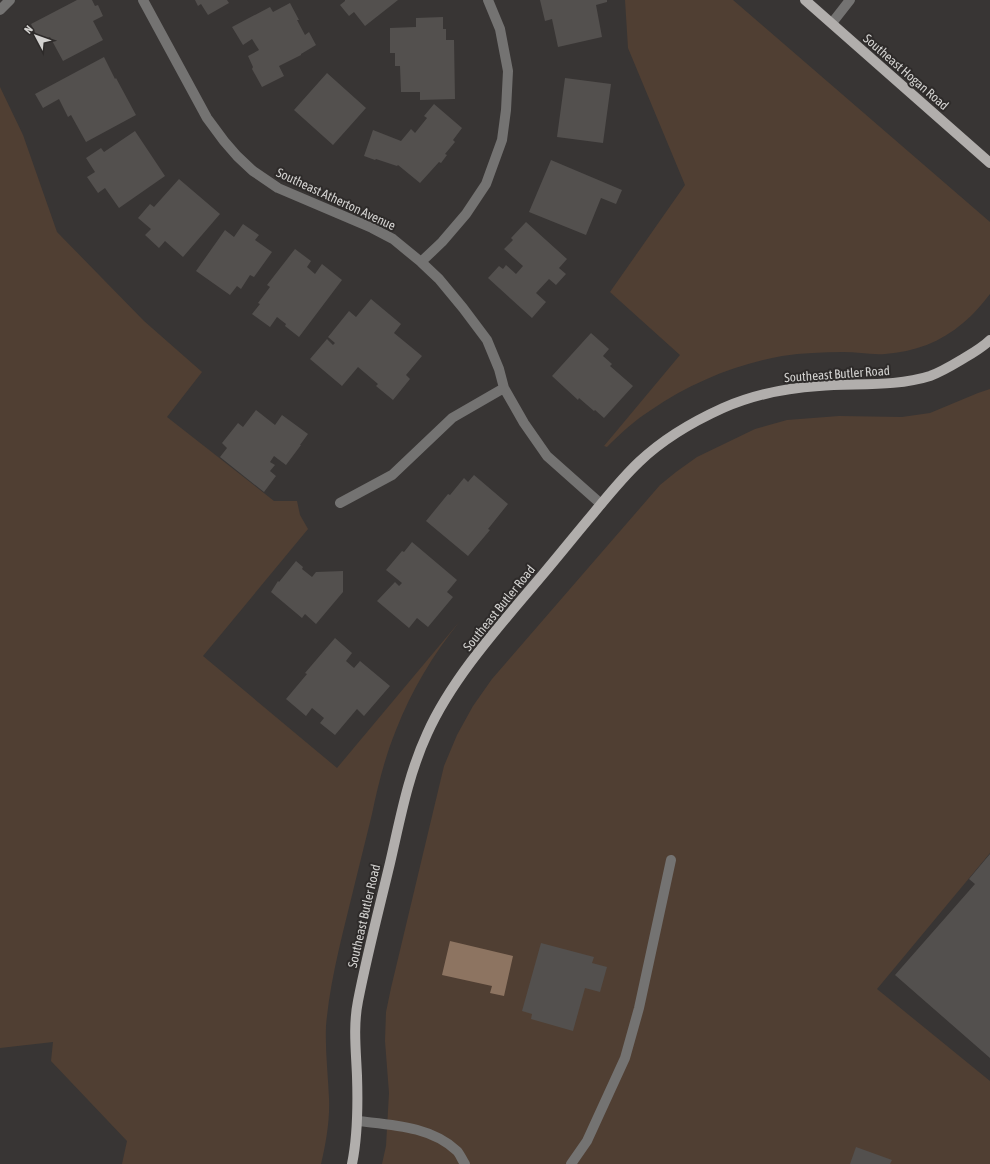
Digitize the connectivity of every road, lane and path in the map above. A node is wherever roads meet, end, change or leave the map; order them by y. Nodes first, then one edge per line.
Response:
1 (10, 0) edge
2 (143, 0) edge
3 (488, 0) edge
4 (805, 0) edge
5 (850, 0) edge
6 (0, 10) edge
7 (832, 23) junction
8 (990, 163) edge
9 (421, 262) junction
10 (990, 340) edge
11 (504, 388) junction
12 (340, 502) dead end
13 (601, 504) junction
14 (671, 860) dead end
15 (358, 1121) junction
16 (352, 1164) edge
17 (465, 1164) edge
18 (571, 1164) edge

1 - 6 street
2 - 9 street, Southeast Atherton Avenue
3 - 9 street
4 - 7 main road, Southeast Hogan Road
5 - 7 street
7 - 8 main road, Southeast Hogan Road
9 - 11 street, Southeast Atherton Avenue
10 - 13 main road, Southeast Butler Road
11 - 12 street
11 - 13 street, Southeast Atherton Avenue
13 - 15 main road, Southeast Butler Road
14 - 18 street
15 - 16 main road, Southeast Butler Road
15 - 17 street

